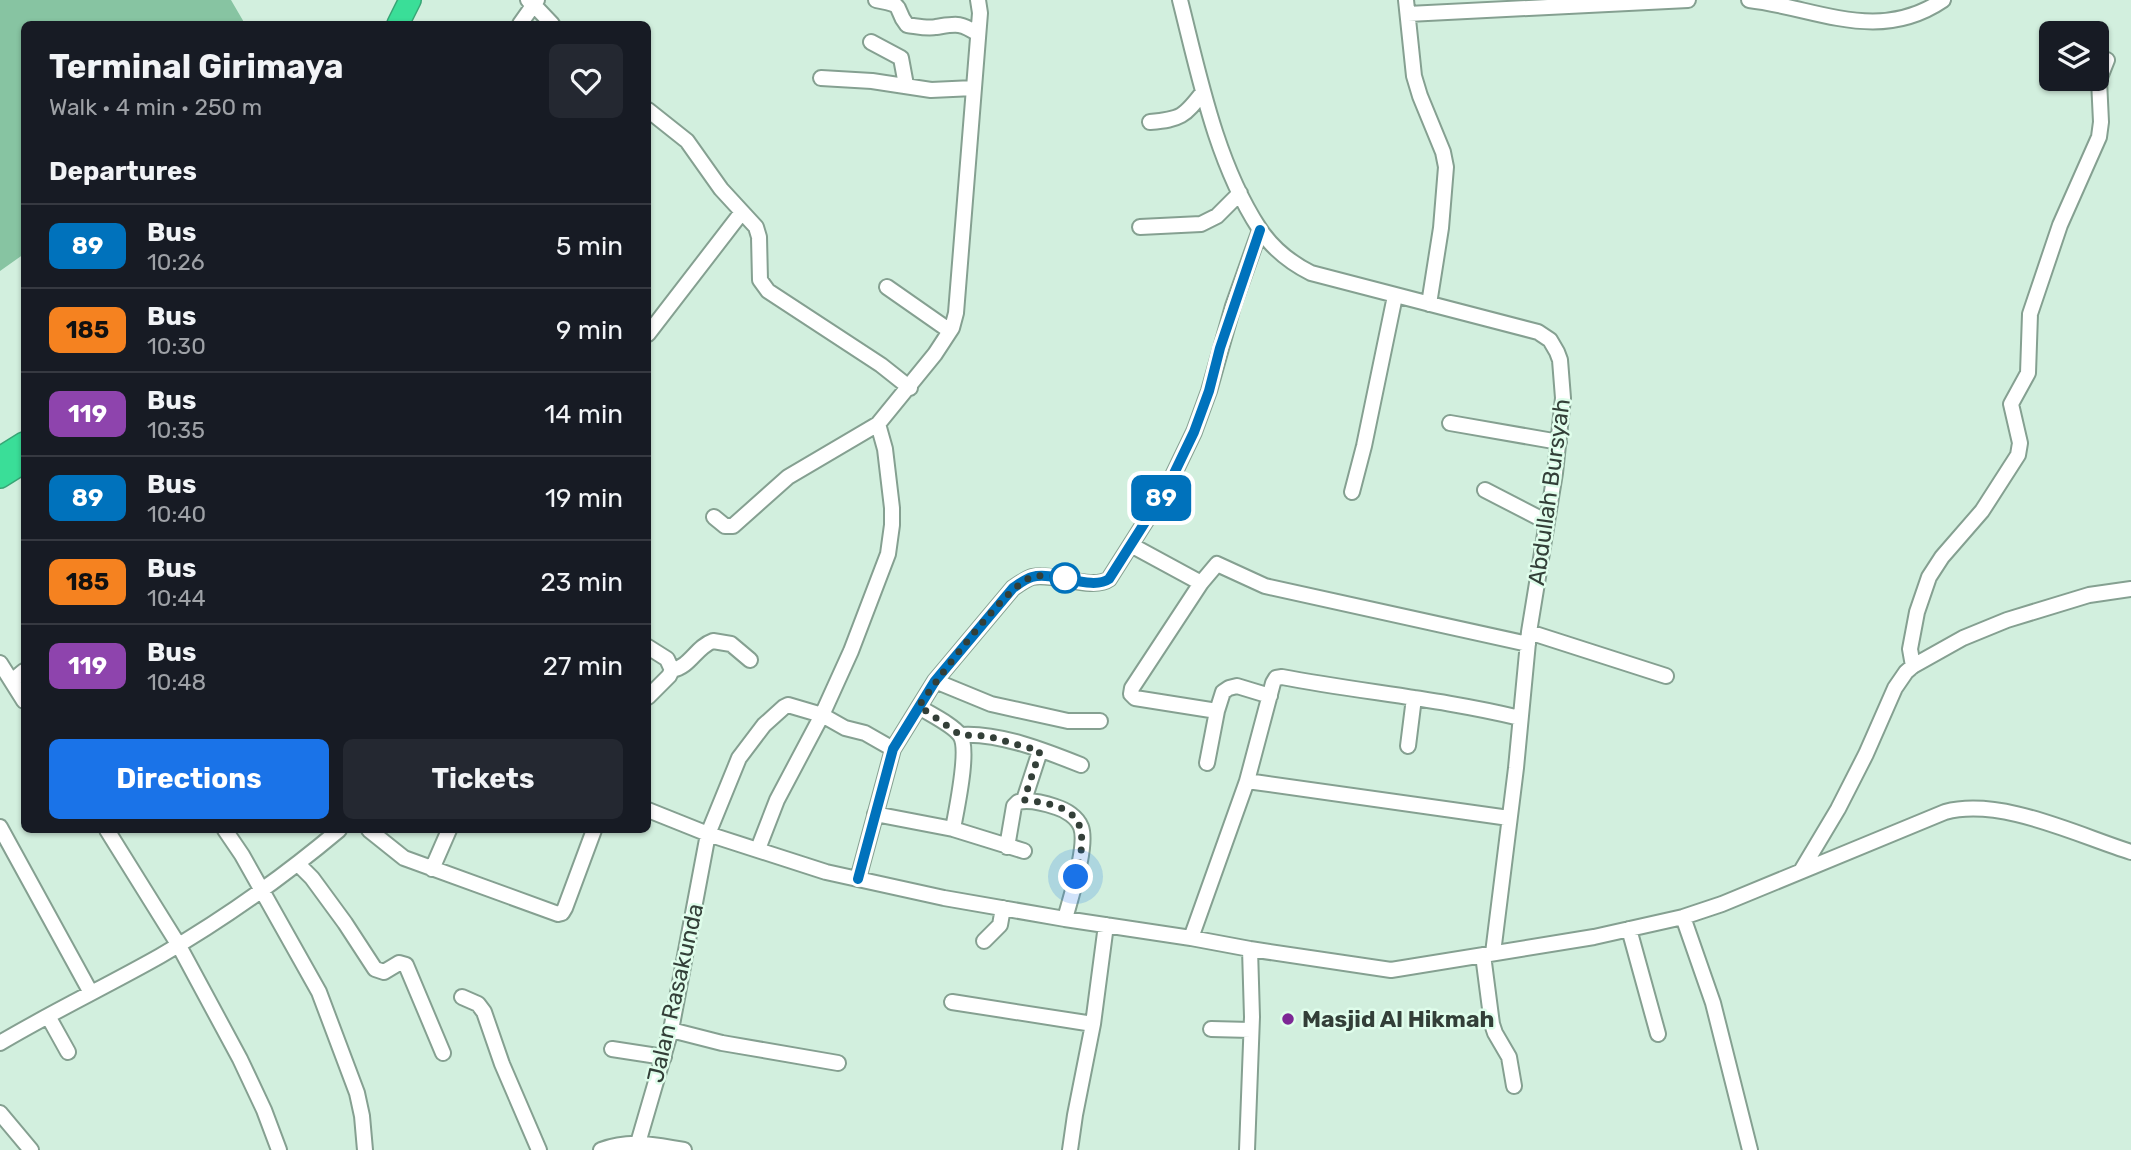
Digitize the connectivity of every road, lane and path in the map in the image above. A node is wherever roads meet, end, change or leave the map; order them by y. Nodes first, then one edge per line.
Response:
1 (410, 0) edge
2 (425, 0) edge
3 (876, 0) edge
4 (978, 0) edge
5 (1180, 0) edge
6 (1688, 0) edge
7 (1749, 0) edge
8 (1943, 0) edge
9 (533, 1) edge
10 (1407, 7) edge
11 (400, 21) edge
12 (414, 21) edge
13 (522, 21) edge
14 (550, 21) edge
15 (978, 34) junction
16 (871, 42) dead end
17 (821, 78) dead end
18 (906, 85) junction
19 (974, 88) junction
20 (2100, 91) edge
21 (1203, 92) junction
22 (651, 112) edge
23 (1150, 122) dead end
24 (1240, 193) junction
25 (742, 212) junction
26 (1140, 227) dead end
27 (1260, 230) junction
28 (887, 287) dead end
29 (1395, 296) junction
30 (1429, 304) junction
31 (651, 330) edge
32 (950, 331) junction
33 (910, 388) junction
34 (1450, 423) dead end
35 (878, 424) junction
36 (1559, 442) junction
37 (21, 445) edge
38 (0, 458) edge
39 (21, 464) edge
40 (0, 477) edge
41 (1485, 490) dead end
42 (1352, 492) dead end
43 (715, 517) dead end
44 (1547, 522) junction
45 (1131, 545) junction
46 (1201, 583) junction
47 (2131, 589) edge
48 (1528, 638) junction
49 (651, 649) edge
50 (751, 660) dead end
51 (0, 663) edge
52 (1913, 666) junction
53 (671, 670) junction
54 (21, 674) edge
55 (1665, 676) dead end
56 (12, 681) junction
57 (935, 681) junction
58 (651, 693) edge
59 (21, 696) edge
60 (1270, 696) junction
61 (1414, 698) junction
62 (919, 706) junction
63 (1217, 711) junction
64 (822, 715) junction
65 (1520, 718) junction
66 (1100, 721) dead end
67 (960, 735) junction
68 (1408, 746) dead end
69 (893, 749) junction
70 (1040, 751) junction
71 (1207, 763) dead end
72 (1081, 765) dead end
73 (1247, 782) junction
74 (1024, 800) junction
75 (651, 811) edge
76 (875, 814) junction
77 (1509, 818) junction
78 (0, 827) edge
79 (953, 829) junction
80 (109, 833) edge
81 (227, 833) edge
82 (336, 833) edge
83 (373, 833) edge
84 (448, 833) edge
85 (593, 833) edge
86 (708, 834) junction
87 (1007, 847) junction
88 (758, 849) junction
89 (1024, 851) dead end
90 (2131, 852) edge
91 (298, 864) junction
92 (432, 869) junction
93 (1801, 872) junction
94 (858, 879) junction
95 (262, 891) junction
96 (1003, 908) junction
97 (1683, 917) junction
98 (1065, 919) junction
99 (1106, 925) junction
100 (1629, 929) junction
101 (1191, 938) junction
102 (984, 942) dead end
103 (178, 944) junction
104 (1250, 949) junction
105 (1488, 954) junction
106 (91, 993) junction
107 (462, 997) dead end
108 (952, 1002) dead end
109 (48, 1016) junction
110 (1093, 1024) junction
111 (1211, 1029) dead end
112 (671, 1030) junction
113 (1251, 1030) junction
114 (1658, 1034) dead end
115 (0, 1042) edge
116 (612, 1049) dead end
117 (68, 1052) dead end
118 (443, 1053) dead end
119 (664, 1057) junction
120 (838, 1063) dead end
121 (1514, 1086) dead end
122 (0, 1113) edge
123 (637, 1146) edge
124 (31, 1150) edge
125 (279, 1150) edge
126 (365, 1150) edge
127 (539, 1150) edge
128 (601, 1150) edge
129 (684, 1150) edge
130 (1070, 1150) edge
131 (1247, 1150) edge
132 (1750, 1150) edge

1 - 11 highway
2 - 12 highway
3 - 15 street
4 - 15 street
5 - 21 street, Abdullah Bursyah
6 - 10 street
7 - 8 street
9 - 13 street
9 - 14 street
10 - 30 street
15 - 19 street
16 - 18 street
17 - 18 street
18 - 19 street
19 - 32 street
20 - 52 street
21 - 23 street
21 - 24 street, Abdullah Bursyah
22 - 25 street
24 - 26 street
24 - 27 street, Abdullah Bursyah
25 - 31 street
25 - 33 street
27 - 29 street, Abdullah Bursyah
27 - 45 street
28 - 32 street
29 - 30 street, Abdullah Bursyah
29 - 42 street
30 - 36 street, Abdullah Bursyah
32 - 33 street
33 - 35 street
34 - 36 street
35 - 43 street
35 - 64 street
36 - 44 street, Abdullah Bursyah
37 - 38 highway
39 - 40 highway
41 - 44 street
44 - 48 street, Abdullah Bursyah
45 - 46 street
45 - 57 street
46 - 48 street
46 - 63 street
47 - 52 street
48 - 55 street
48 - 65 street, Abdullah Bursyah
49 - 53 street
50 - 53 street
51 - 56 street
52 - 93 street
53 - 58 street
54 - 56 street
56 - 59 street
57 - 62 street
57 - 66 street
60 - 61 street
60 - 63 street
60 - 73 street
61 - 65 street
61 - 68 street
62 - 67 street
62 - 69 street
63 - 71 street
64 - 69 street
64 - 86 street, Jalan Rasakunda
64 - 88 street
65 - 77 street, Abdullah Bursyah
67 - 70 street
67 - 79 street
69 - 76 street
70 - 72 street
70 - 74 street
73 - 77 street
73 - 101 street
74 - 87 street
74 - 98 street
75 - 86 street
76 - 79 street
76 - 94 street
77 - 105 street, Abdullah Bursyah
78 - 106 street
79 - 87 street
80 - 103 street
81 - 95 street
82 - 91 street
83 - 92 street
84 - 92 street
85 - 92 street
86 - 88 street
86 - 112 street, Jalan Rasakunda
87 - 89 street
88 - 94 street
90 - 93 street
91 - 95 street
91 - 118 street
93 - 97 street
94 - 96 street
95 - 103 street
95 - 126 street
96 - 98 street
96 - 102 street
97 - 100 street
97 - 132 street
98 - 99 street
99 - 101 street
99 - 110 street
100 - 105 street
100 - 114 street
101 - 104 street
103 - 106 street
103 - 125 street
104 - 105 street
104 - 113 street
105 - 121 street, Abdullah Bursyah
106 - 109 street
107 - 127 street
108 - 110 street
109 - 115 street
109 - 117 street
110 - 130 street
111 - 113 street
112 - 119 street, Jalan Rasakunda
112 - 120 street
113 - 131 street
116 - 119 street
119 - 123 street, Jalan Rasakunda
122 - 124 street
123 - 128 street
123 - 129 street

